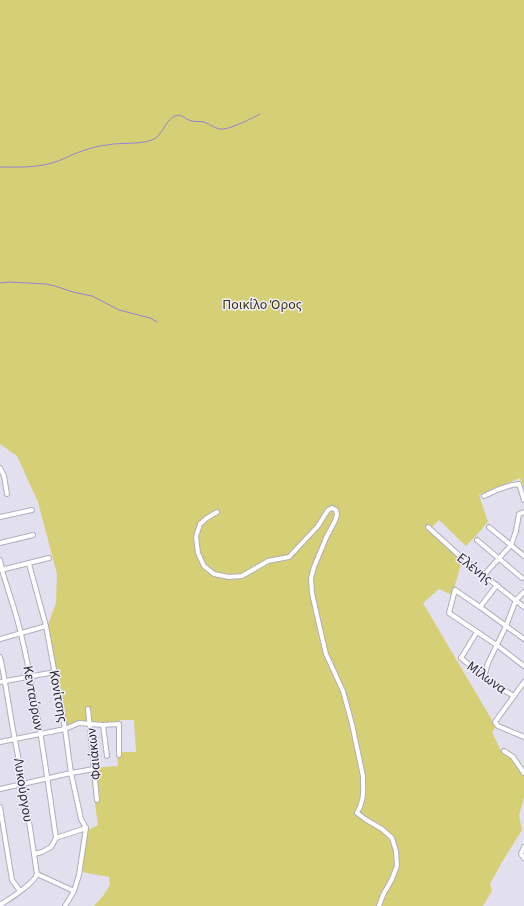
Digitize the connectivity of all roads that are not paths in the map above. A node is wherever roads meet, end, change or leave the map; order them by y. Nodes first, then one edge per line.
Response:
1 (0, 468) edge
2 (7, 494) dead end
3 (484, 496) dead end
4 (524, 500) edge
5 (32, 510) dead end
6 (217, 512) dead end
7 (524, 512) edge
8 (0, 517) edge
9 (428, 527) dead end
10 (489, 527) dead end
11 (33, 535) dead end
12 (477, 540) dead end
13 (0, 543) edge
14 (511, 545) junction
15 (524, 556) edge
16 (49, 558) dead end
17 (498, 558) junction
18 (0, 560) edge
19 (29, 564) junction
20 (1, 570) edge
21 (484, 575) junction
22 (522, 578) dead end
23 (497, 585) junction
24 (524, 592) edge
25 (516, 600) junction
26 (480, 607) junction
27 (524, 607) edge
28 (46, 626) junction
29 (506, 626) junction
30 (21, 632) junction
31 (477, 632) junction
32 (0, 639) edge
33 (524, 639) edge
34 (496, 645) junction
35 (0, 657) edge
36 (524, 666) edge
37 (55, 672) junction
38 (30, 676) junction
39 (484, 676) junction
40 (5, 681) junction
41 (0, 682) edge
42 (524, 682) edge
43 (514, 696) junction
44 (88, 709) dead end
45 (90, 724) junction
46 (103, 725) junction
47 (65, 729) junction
48 (40, 734) junction
49 (524, 737) edge
50 (15, 738) junction
51 (0, 742) edge
52 (504, 751) dead end
53 (119, 754) dead end
54 (106, 756) dead end
55 (94, 769) junction
56 (71, 773) junction
57 (524, 773) edge
58 (48, 778) junction
59 (23, 783) junction
60 (0, 789) edge
61 (97, 800) dead end
62 (0, 807) edge
63 (86, 828) junction
64 (56, 838) junction
65 (524, 847) edge
66 (34, 854) junction
67 (524, 858) edge
68 (37, 874) junction
69 (20, 891) junction
70 (74, 891) junction
71 (0, 905) edge
72 (65, 906) edge
73 (379, 906) edge

1 - 2 street
3 - 4 street
5 - 8 street
6 - 73 street
7 - 14 street
9 - 21 street, Ελένης
10 - 14 street
11 - 13 street
12 - 17 street
14 - 15 street
14 - 17 street
16 - 19 street
17 - 21 street
17 - 22 street
18 - 20 street, Κενταύρων
19 - 20 street
19 - 28 street, Κονίτσης
20 - 30 street, Κενταύρων
21 - 23 street, Ελένης
23 - 25 street, Ελένης
23 - 26 street
24 - 25 street
25 - 27 street, Ελένης
25 - 29 street
26 - 29 street
26 - 31 street
28 - 30 street
28 - 37 street, Κονίτσης
29 - 33 street
29 - 34 street
30 - 32 street
30 - 38 street, Κενταύρων
31 - 34 street
31 - 39 street, Μίλωνα
34 - 36 street
34 - 39 street
35 - 40 street, Λυκούργου
37 - 38 street
37 - 47 street, Κονίτσης
38 - 40 street
38 - 48 street, Κενταύρων
39 - 43 street, Μίλωνα
40 - 41 street
40 - 50 street, Λυκούργου
42 - 43 street
43 - 49 street
44 - 45 street, Φαιάκων
45 - 46 street
45 - 47 street
45 - 55 street, Φαιάκων
46 - 53 street
46 - 54 street
47 - 48 street
47 - 56 street, Κονίτσης
48 - 50 street
48 - 58 street, Κενταύρων
50 - 51 street
50 - 59 street, Λυκούργου
52 - 57 street
55 - 56 street
55 - 61 street, Φαιάκων
56 - 58 street
56 - 63 street, Κονίτσης
58 - 59 street
58 - 64 street, Κενταύρων
59 - 60 street
59 - 66 street, Λυκούργου
62 - 69 street
63 - 64 street
63 - 70 street
64 - 66 street
65 - 67 street
66 - 68 street, Λυκούργου
68 - 69 street
68 - 70 street
69 - 71 street
70 - 72 street

